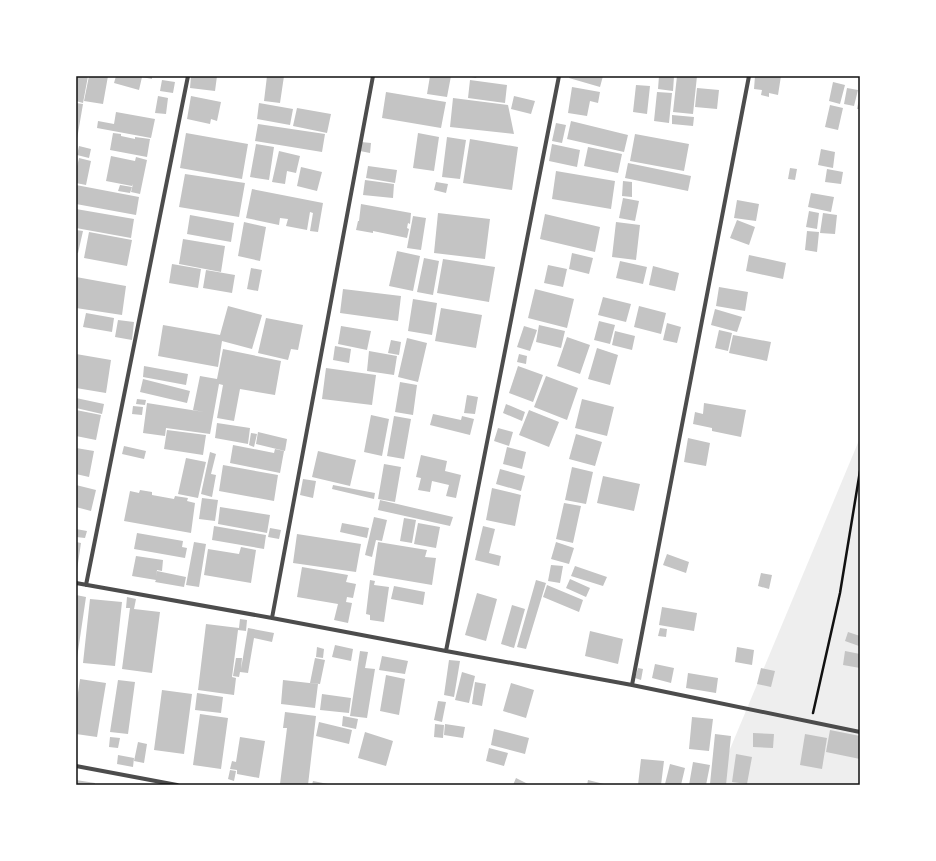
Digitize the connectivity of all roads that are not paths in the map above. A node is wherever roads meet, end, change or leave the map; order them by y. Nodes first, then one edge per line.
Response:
1 (188, 76) edge
2 (373, 76) edge
3 (560, 76) edge
4 (749, 76) edge
5 (76, 583) edge
6 (86, 585) junction
7 (272, 618) junction
8 (446, 651) junction
9 (632, 685) junction
10 (860, 732) edge
11 (76, 766) edge
12 (177, 785) edge

1 - 6 street
2 - 7 street
3 - 8 street
4 - 9 street
5 - 6 street
6 - 7 street
7 - 8 street
8 - 9 street
9 - 10 street
11 - 12 street

